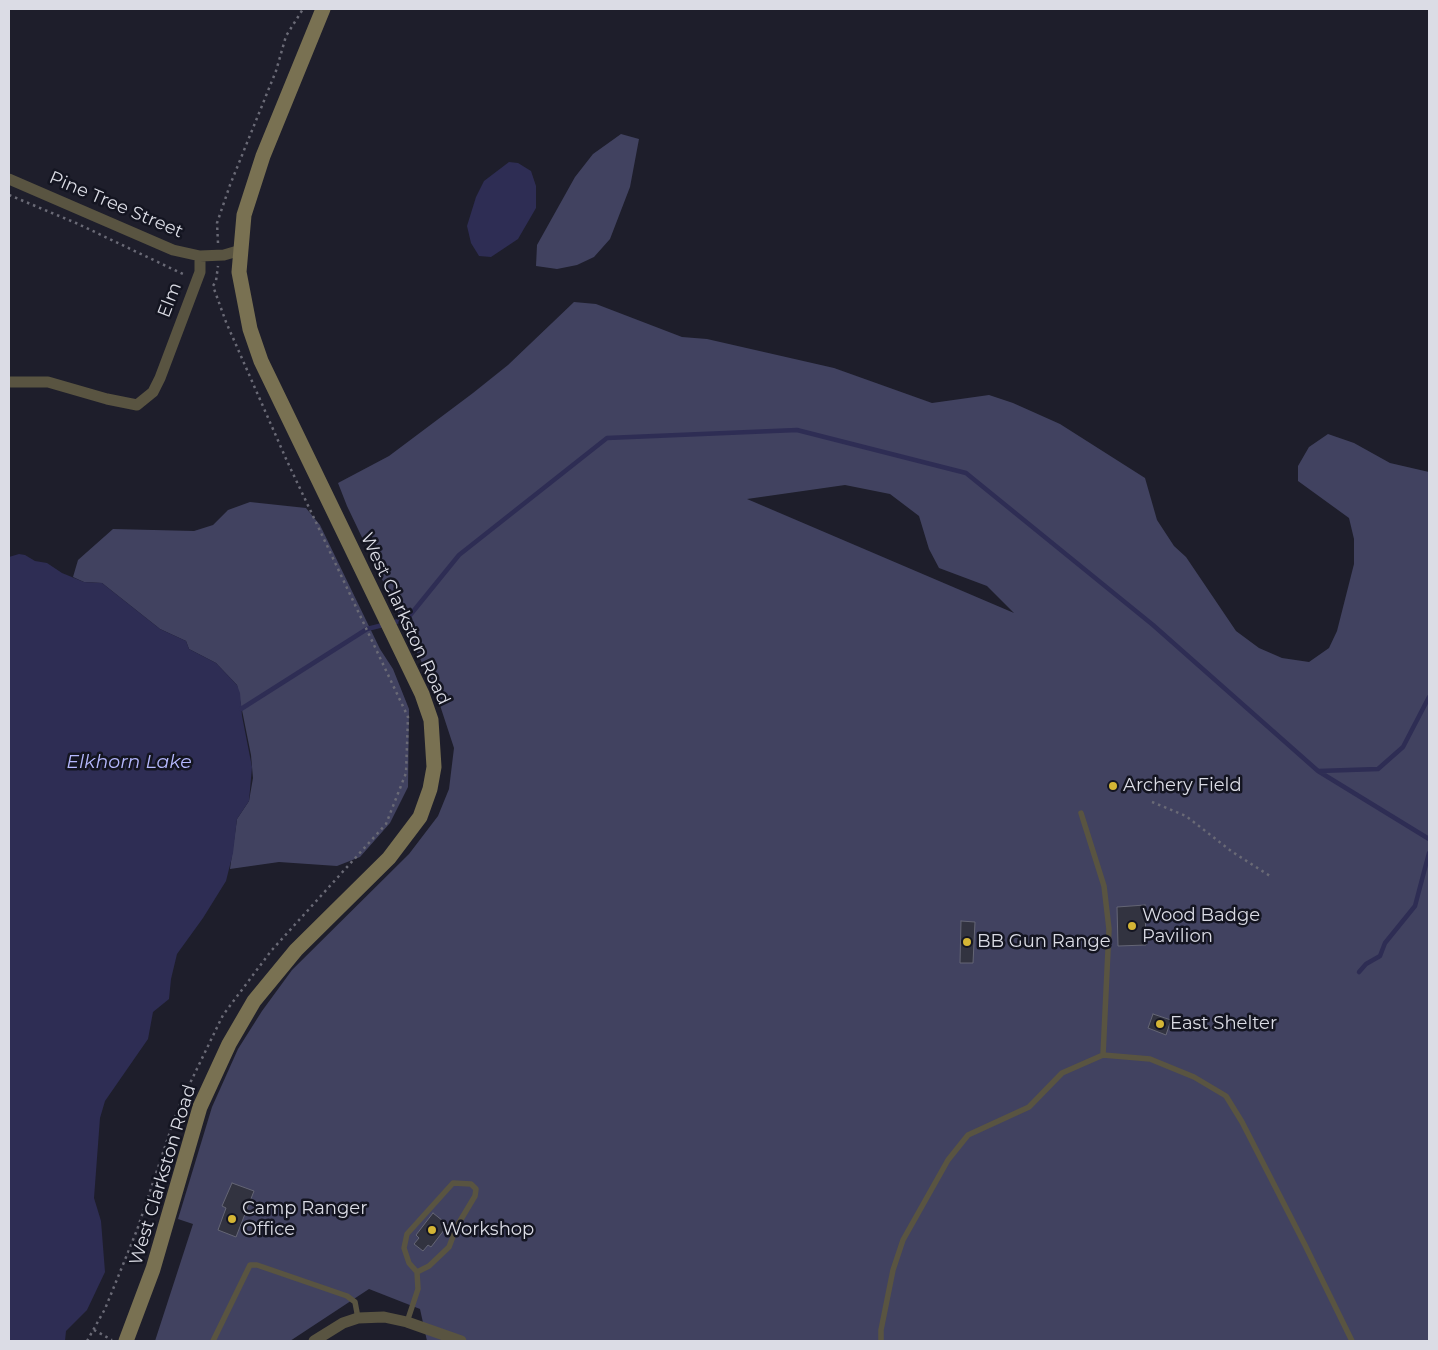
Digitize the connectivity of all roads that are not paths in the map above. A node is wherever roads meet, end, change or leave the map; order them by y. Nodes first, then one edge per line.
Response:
1 (323, 9) edge
2 (9, 179) edge
3 (240, 250) junction
4 (200, 256) junction
5 (9, 382) edge
6 (1081, 813) dead end
7 (1103, 1055) junction
8 (417, 1272) junction
9 (358, 1318) junction
10 (407, 1322) junction
11 (126, 1341) edge
12 (213, 1341) edge
13 (314, 1341) edge
14 (461, 1341) edge
15 (881, 1341) edge
16 (1352, 1341) edge

1 - 3 main road, West Clarkston Road
2 - 4 street, Pine Tree Street
3 - 4 street, Pine Tree Street
3 - 11 main road, West Clarkston Road
4 - 5 street, Elm
6 - 7 lane
7 - 15 lane
7 - 16 lane
8 - 8 lane
8 - 10 lane
9 - 10 street
9 - 12 lane
9 - 13 street
10 - 14 street

